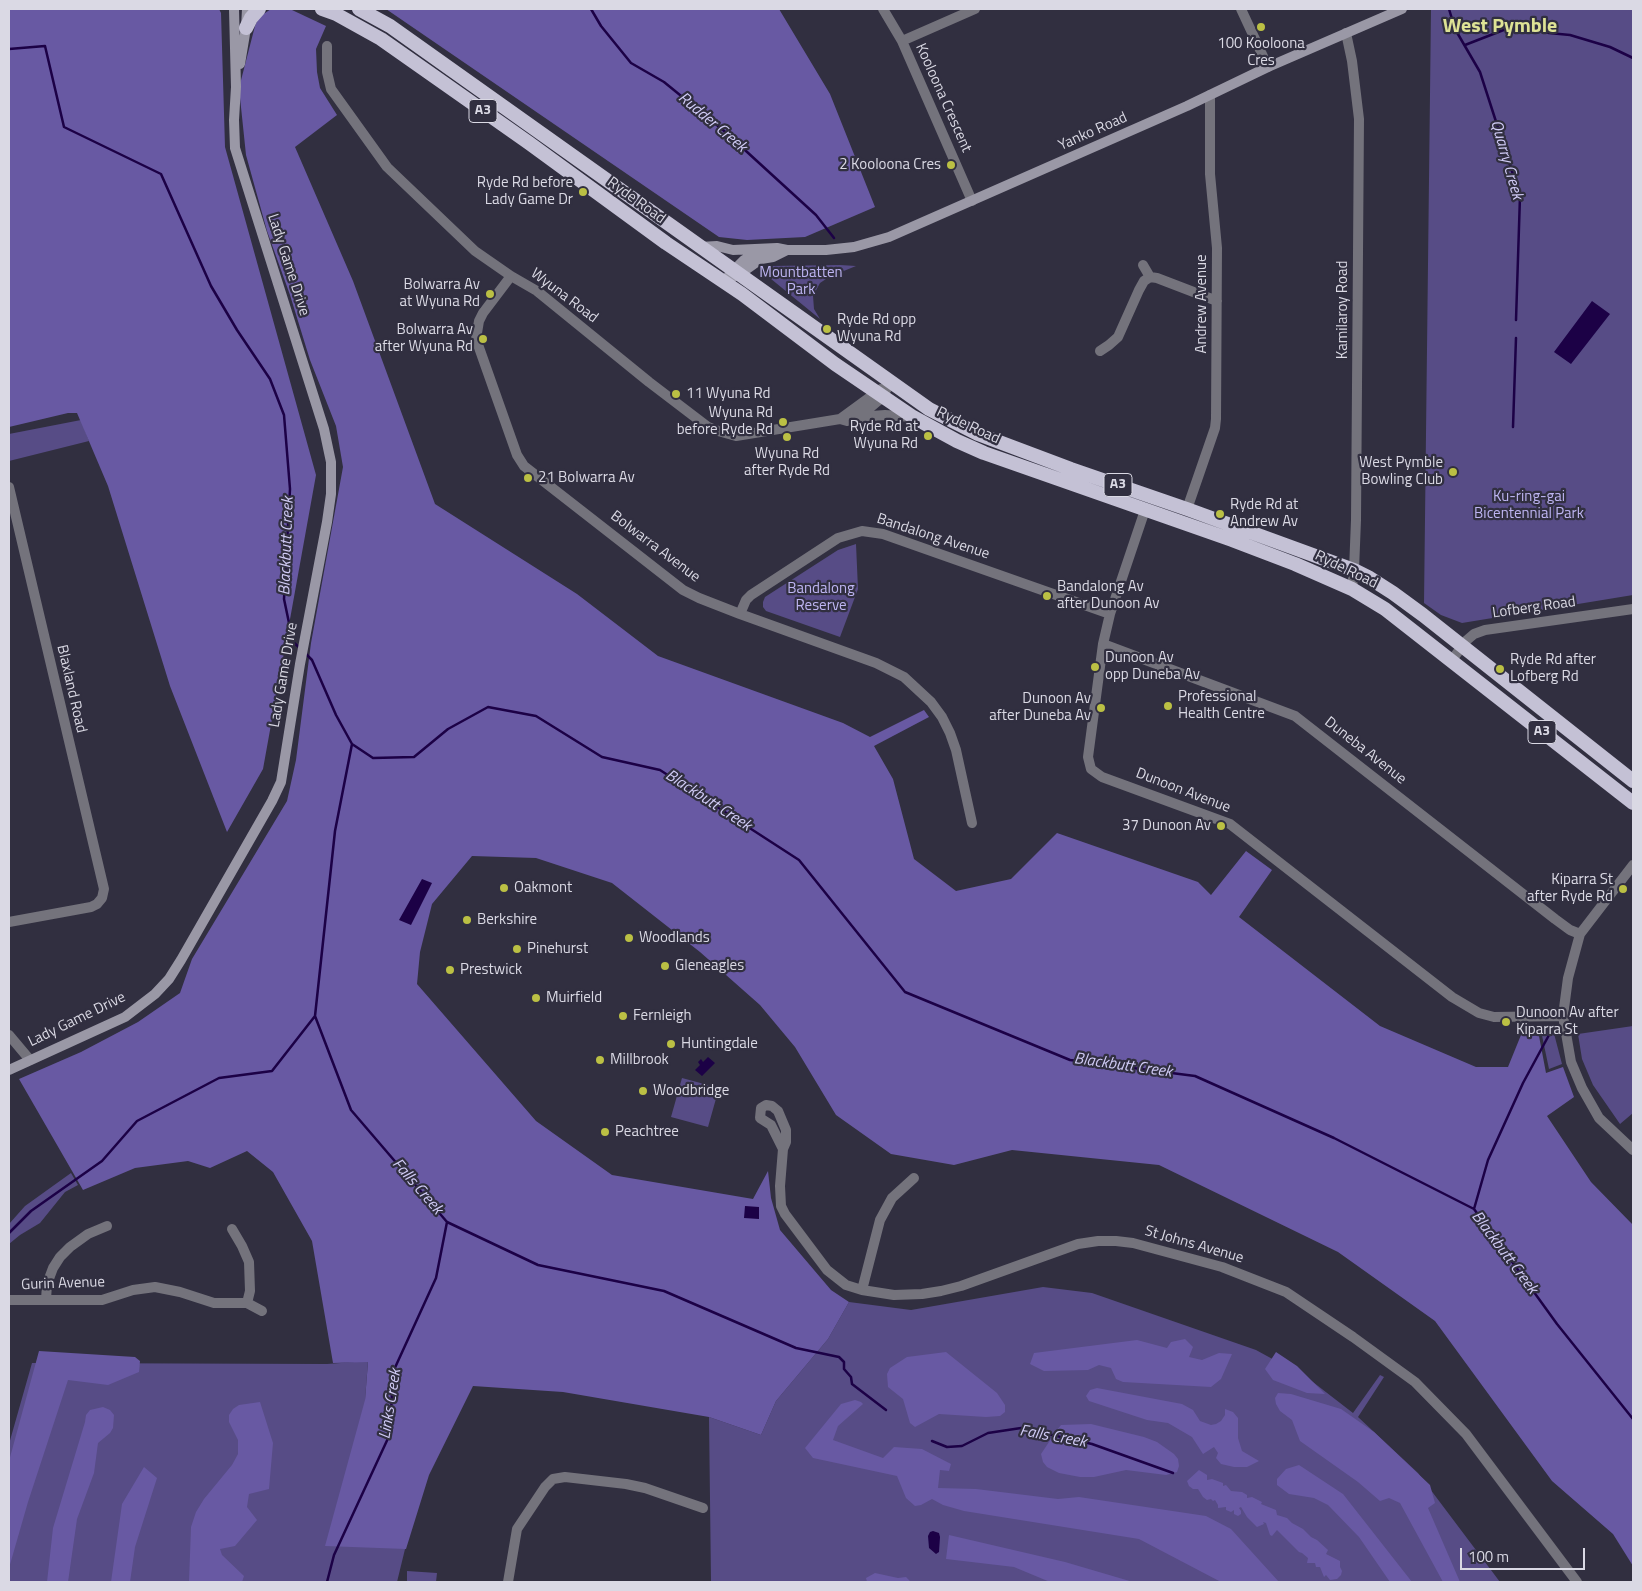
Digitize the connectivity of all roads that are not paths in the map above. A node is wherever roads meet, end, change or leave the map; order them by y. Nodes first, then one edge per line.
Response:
1 (234, 9) edge
2 (247, 9) edge
3 (259, 9) edge
4 (322, 9) edge
5 (359, 9) edge
6 (883, 9) edge
7 (975, 9) edge
8 (1241, 9) edge
9 (1402, 9) edge
10 (246, 28) junction
11 (1346, 33) junction
12 (902, 41) junction
13 (327, 46) dead end
14 (1268, 67) junction
15 (236, 87) junction
16 (1210, 95) junction
17 (972, 201) junction
18 (700, 247) junction
19 (764, 248) junction
20 (787, 250) junction
21 (1143, 264) dead end
22 (736, 272) junction
23 (511, 276) junction
24 (1150, 277) junction
25 (724, 281) junction
26 (1217, 301) junction
27 (1100, 351) dead end
28 (891, 383) junction
29 (878, 394) junction
30 (859, 417) junction
31 (913, 417) junction
32 (840, 419) junction
33 (9, 487) edge
34 (1187, 509) junction
35 (1145, 510) junction
36 (1354, 570) junction
37 (1352, 589) junction
38 (1633, 609) edge
39 (740, 614) junction
40 (1110, 614) junction
41 (1103, 644) junction
42 (1462, 646) junction
43 (1452, 661) junction
44 (1633, 781) edge
45 (1633, 803) edge
46 (972, 823) dead end
47 (1633, 864) edge
48 (9, 922) edge
49 (1580, 934) junction
50 (1563, 1016) junction
51 (9, 1035) edge
52 (30, 1060) junction
53 (9, 1070) edge
54 (783, 1148) dead end
55 (1633, 1150) edge
56 (914, 1178) dead end
57 (107, 1226) dead end
58 (232, 1229) dead end
59 (862, 1290) junction
60 (9, 1300) edge
61 (46, 1300) junction
62 (247, 1303) junction
63 (262, 1311) dead end
64 (704, 1508) dead end
65 (508, 1582) edge
66 (1578, 1582) edge

1 - 15 main road, Lady Game Drive
2 - 10 main road, Lady Game Drive
3 - 10 highway
4 - 25 highway, Ryde Road / A3
5 - 18 highway, Ryde Road / A3
6 - 12 street, Kooloona Crescent
7 - 12 street
8 - 14 street
9 - 11 main road, Yanko Road
10 - 15 main road, Lady Game Drive
11 - 14 main road, Yanko Road
11 - 36 street, Kamilaroy Road
12 - 17 street, Kooloona Crescent
13 - 23 street, Wyuna Road
14 - 16 main road, Yanko Road
15 - 52 main road, Lady Game Drive
16 - 17 main road, Yanko Road
16 - 26 street, Andrew Avenue
17 - 20 main road, Yanko Road
18 - 19 main road, Yanko Road
18 - 22 highway, Ryde Road / A3
19 - 20 main road, Yanko Road
19 - 22 main road, Yanko Road
20 - 22 main road, Yanko Road
21 - 24 street
22 - 25 main road, Yanko Road
22 - 28 highway, Ryde Road / A3
23 - 32 street, Wyuna Road
23 - 39 street, Bolwarra Avenue
24 - 26 street
24 - 27 street
25 - 29 highway, Ryde Road / A3
26 - 34 street, Andrew Avenue
28 - 29 street, Wyuna Road
28 - 34 highway, Ryde Road / A3
29 - 30 street, Wyuna Road
29 - 31 highway, Ryde Road / A3
29 - 32 street, Wyuna Road
30 - 31 street, Wyuna Road
30 - 32 street, Wyuna Road
31 - 35 highway, Ryde Road / A3
33 - 48 street, Blaxland Road
34 - 36 highway, Ryde Road / A3
35 - 37 highway, Ryde Road / A3
35 - 40 street, Dunoon Avenue
36 - 37 street, Kamilaroy Road
36 - 42 highway, Ryde Road / A3
37 - 43 highway, Ryde Road / A3
38 - 42 street, Lofberg Road
39 - 40 street, Bandalong Avenue
39 - 46 street, Bolwarra Avenue
40 - 41 street, Dunoon Avenue
41 - 49 street, Duneba Avenue
41 - 50 street, Dunoon Avenue
42 - 43 street, Lofberg Road
42 - 44 highway, Ryde Road / A3
43 - 45 highway, Ryde Road / A3
47 - 49 street
49 - 50 street
50 - 55 street
51 - 52 street
52 - 53 main road, Lady Game Drive
54 - 59 street, St Johns Avenue
56 - 59 street
57 - 61 street
58 - 62 street
59 - 66 street, St Johns Avenue
60 - 61 street, Gurin Avenue
61 - 62 street, Gurin Avenue
62 - 63 street, Gurin Avenue
64 - 65 street

